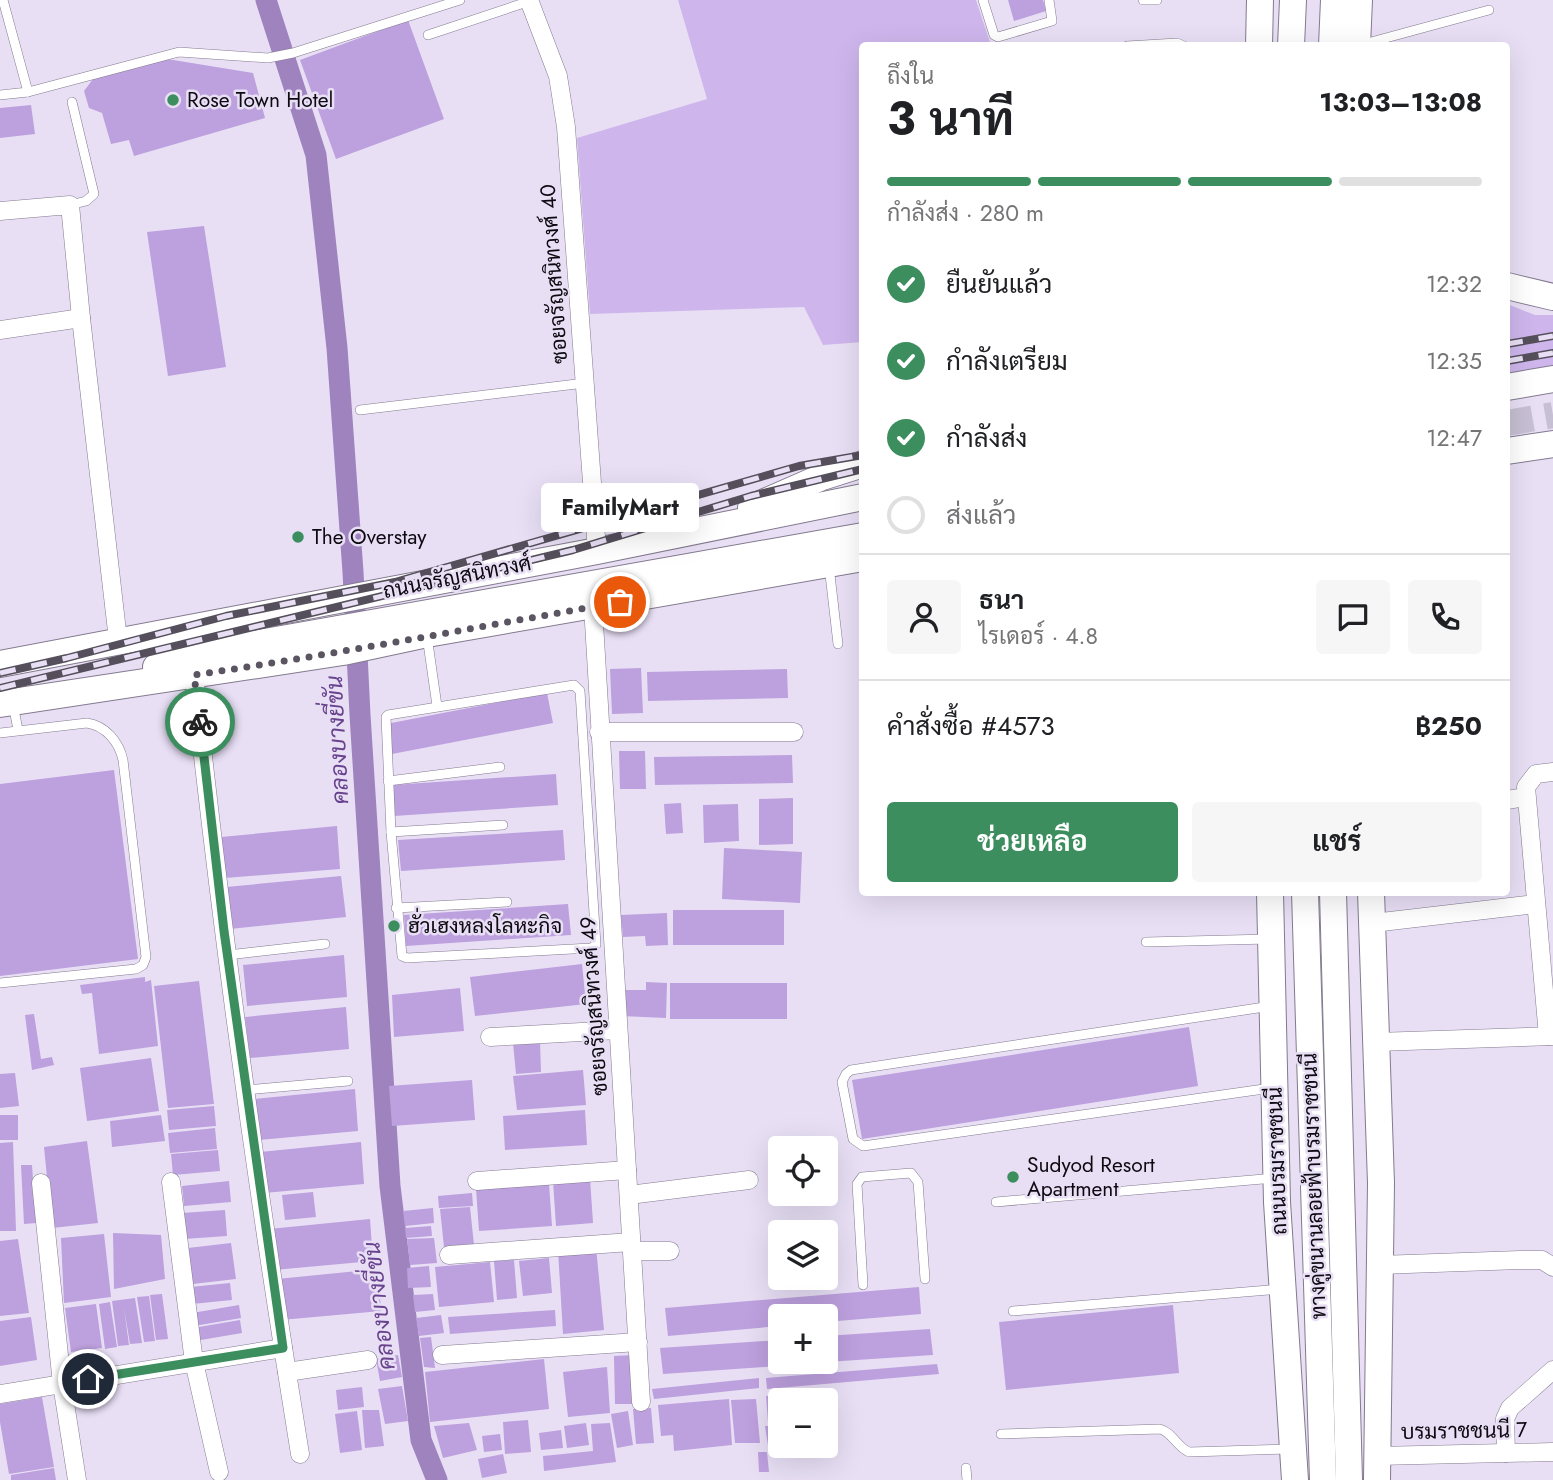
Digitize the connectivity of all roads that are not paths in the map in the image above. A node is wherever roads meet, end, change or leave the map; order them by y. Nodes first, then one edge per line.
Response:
1 (3, 0) edge
2 (460, 0) edge
3 (983, 0) edge
4 (1048, 0) edge
5 (1143, 0) edge
6 (1157, 0) edge
7 (1260, 0) edge
8 (1283, 0) edge
9 (1293, 0) edge
10 (1321, 0) edge
11 (1334, 0) edge
12 (1359, 0) edge
13 (530, 1) edge
14 (1489, 10) dead end
15 (428, 35) dead end
16 (1259, 42) edge
17 (1281, 42) edge
18 (1291, 42) edge
19 (1320, 42) edge
20 (1332, 42) edge
21 (1358, 42) edge
22 (1373, 42) edge
23 (28, 92) junction
24 (0, 94) edge
25 (72, 102) dead end
26 (70, 205) junction
27 (0, 211) edge
28 (1510, 287) edge
29 (1553, 297) edge
30 (81, 318) junction
31 (0, 330) edge
32 (1553, 379) edge
33 (585, 383) junction
34 (1510, 386) edge
35 (360, 410) dead end
36 (1553, 444) edge
37 (1510, 451) edge
38 (859, 465) edge
39 (859, 498) edge
40 (705, 528) junction
41 (859, 537) edge
42 (597, 551) junction
43 (859, 559) edge
44 (829, 564) junction
45 (593, 606) junction
46 (375, 634) junction
47 (427, 635) junction
48 (118, 640) junction
49 (838, 645) dead end
50 (51, 655) junction
51 (0, 664) edge
52 (196, 664) junction
53 (6, 703) edge
54 (437, 706) junction
55 (18, 730) junction
56 (599, 732) junction
57 (794, 732) dead end
58 (0, 733) edge
59 (499, 768) dead end
60 (1553, 772) edge
61 (388, 781) junction
62 (1526, 797) junction
63 (1510, 800) edge
64 (503, 825) dead end
65 (391, 832) junction
66 (1270, 896) edge
67 (1294, 896) edge
68 (1305, 896) edge
69 (1333, 896) edge
70 (1345, 896) edge
71 (1371, 896) edge
72 (507, 902) dead end
73 (1536, 904) junction
74 (396, 908) junction
75 (1373, 923) junction
76 (1271, 939) junction
77 (1146, 942) dead end
78 (325, 944) dead end
79 (228, 955) junction
80 (0, 983) edge
81 (1273, 1006) junction
82 (618, 1030) junction
83 (1550, 1036) edge
84 (489, 1037) dead end
85 (1376, 1042) junction
86 (348, 1081) dead end
87 (1275, 1088) junction
88 (246, 1090) junction
89 (627, 1170) junction
90 (1277, 1178) junction
91 (749, 1180) dead end
92 (477, 1181) dead end
93 (171, 1182) dead end
94 (41, 1183) dead end
95 (629, 1195) junction
96 (996, 1202) dead end
97 (632, 1247) junction
98 (670, 1251) dead end
99 (449, 1255) dead end
100 (1379, 1265) junction
101 (1553, 1267) edge
102 (925, 1279) dead end
103 (863, 1284) dead end
104 (1282, 1289) junction
105 (1013, 1311) dead end
106 (638, 1342) junction
107 (283, 1348) junction
108 (442, 1354) dead end
109 (368, 1360) dead end
110 (194, 1362) junction
111 (1553, 1370) edge
112 (286, 1372) junction
113 (62, 1384) junction
114 (0, 1394) edge
115 (641, 1402) dead end
116 (1376, 1413) junction
117 (1001, 1434) dead end
118 (1292, 1440) junction
119 (1553, 1452) edge
120 (1506, 1453) junction
121 (300, 1454) dead end
122 (966, 1468) dead end
123 (1377, 1468) edge
124 (219, 1472) dead end
125 (76, 1480) edge
126 (967, 1480) edge
127 (1295, 1480) edge
128 (1323, 1480) edge
129 (1349, 1480) edge

1 - 23 lane
2 - 23 lane
3 - 4 lane
5 - 6 lane
7 - 16 main road
8 - 17 main road
9 - 18 main road
10 - 19 main road
11 - 20 main road
12 - 21 main road
13 - 15 lane
13 - 33 street, ซอยจรัญสนิทวงศ์ 40
14 - 22 lane
23 - 24 lane
25 - 26 lane
26 - 27 street
26 - 30 street
28 - 29 main road
30 - 31 street
30 - 48 street
32 - 34 main road
33 - 35 lane
33 - 42 street, ซอยจรัญสนิทวงศ์ 40
36 - 37 main road
38 - 40 main road
39 - 40 main road, ถนนจรัญสนิทวงศ์
40 - 42 main road, ถนนจรัญสนิทวงศ์
41 - 46 main road, ถนนจรัญสนิทวงศ์
42 - 48 main road, ถนนจรัญสนิทวงศ์
43 - 44 main road, ถนนจรัญสนิทวงศ์
44 - 45 main road, ถนนจรัญสนิทวงศ์
44 - 49 lane
45 - 47 main road, ถนนจรัญสนิทวงศ์
45 - 56 street, ซอยจรัญสนิทวงศ์ 49
46 - 47 main road, ถนนจรัญสนิทวงศ์
46 - 52 main road, ถนนจรัญสนิทวงศ์
47 - 54 lane
48 - 50 main road, ถนนจรัญสนิทวงศ์
50 - 51 main road, ถนนจรัญสนิทวงศ์
50 - 52 main road, ถนนจรัญสนิทวงศ์
52 - 53 main road, ถนนจรัญสนิทวงศ์
52 - 79 street
53 - 55 lane
54 - 61 lane
54 - 74 lane
55 - 58 lane
55 - 80 lane
56 - 57 street
56 - 82 street, ซอยจรัญสนิทวงศ์ 49
59 - 61 lane
60 - 62 street
61 - 65 lane
62 - 63 street
62 - 73 street
64 - 65 lane
65 - 74 lane
66 - 76 main road, ถนนบรมราชชนนี
67 - 118 main road, ถนนบรมราชชนนี
68 - 128 main road, ทางคู่ขนานลอยฟ้าบรมราชชนนี
69 - 129 main road, ทางคู่ขนานลอยฟ้าบรมราชชนนี
70 - 116 main road
71 - 75 main road
72 - 74 lane
73 - 75 street
73 - 83 street
75 - 85 main road
76 - 77 lane
76 - 81 main road, ถนนบรมราชชนนี
78 - 79 lane
79 - 88 street
81 - 87 main road, ถนนบรมราชชนนี
81 - 87 lane
82 - 84 street
82 - 89 street, ซอยจรัญสนิทวงศ์ 49
83 - 85 street
85 - 100 main road
86 - 88 lane
87 - 90 main road, ถนนบรมราชชนนี
88 - 107 street
89 - 92 street
89 - 95 street, ซอยจรัญสนิทวงศ์ 49
90 - 96 lane
90 - 104 main road, ถนนบรมราชชนนี
91 - 95 street
93 - 110 street
94 - 113 street
95 - 97 street, ซอยจรัญสนิทวงศ์ 49
97 - 98 street
97 - 99 street
97 - 106 street, ซอยจรัญสนิทวงศ์ 49
100 - 101 street
100 - 116 main road
102 - 103 lane
104 - 105 lane
104 - 118 main road, ถนนบรมราชชนนี
106 - 108 street
106 - 115 street, ซอยจรัญสนิทวงศ์ 49
107 - 110 street
107 - 112 street
109 - 112 street
110 - 113 street
110 - 124 street
111 - 120 street
112 - 121 street
113 - 114 street
113 - 125 street
116 - 123 main road
117 - 118 lane
118 - 127 main road, ถนนบรมราชชนนี
119 - 120 street, บรมราชชนนี 7
120 - 123 street, บรมราชชนนี 7
122 - 126 lane

